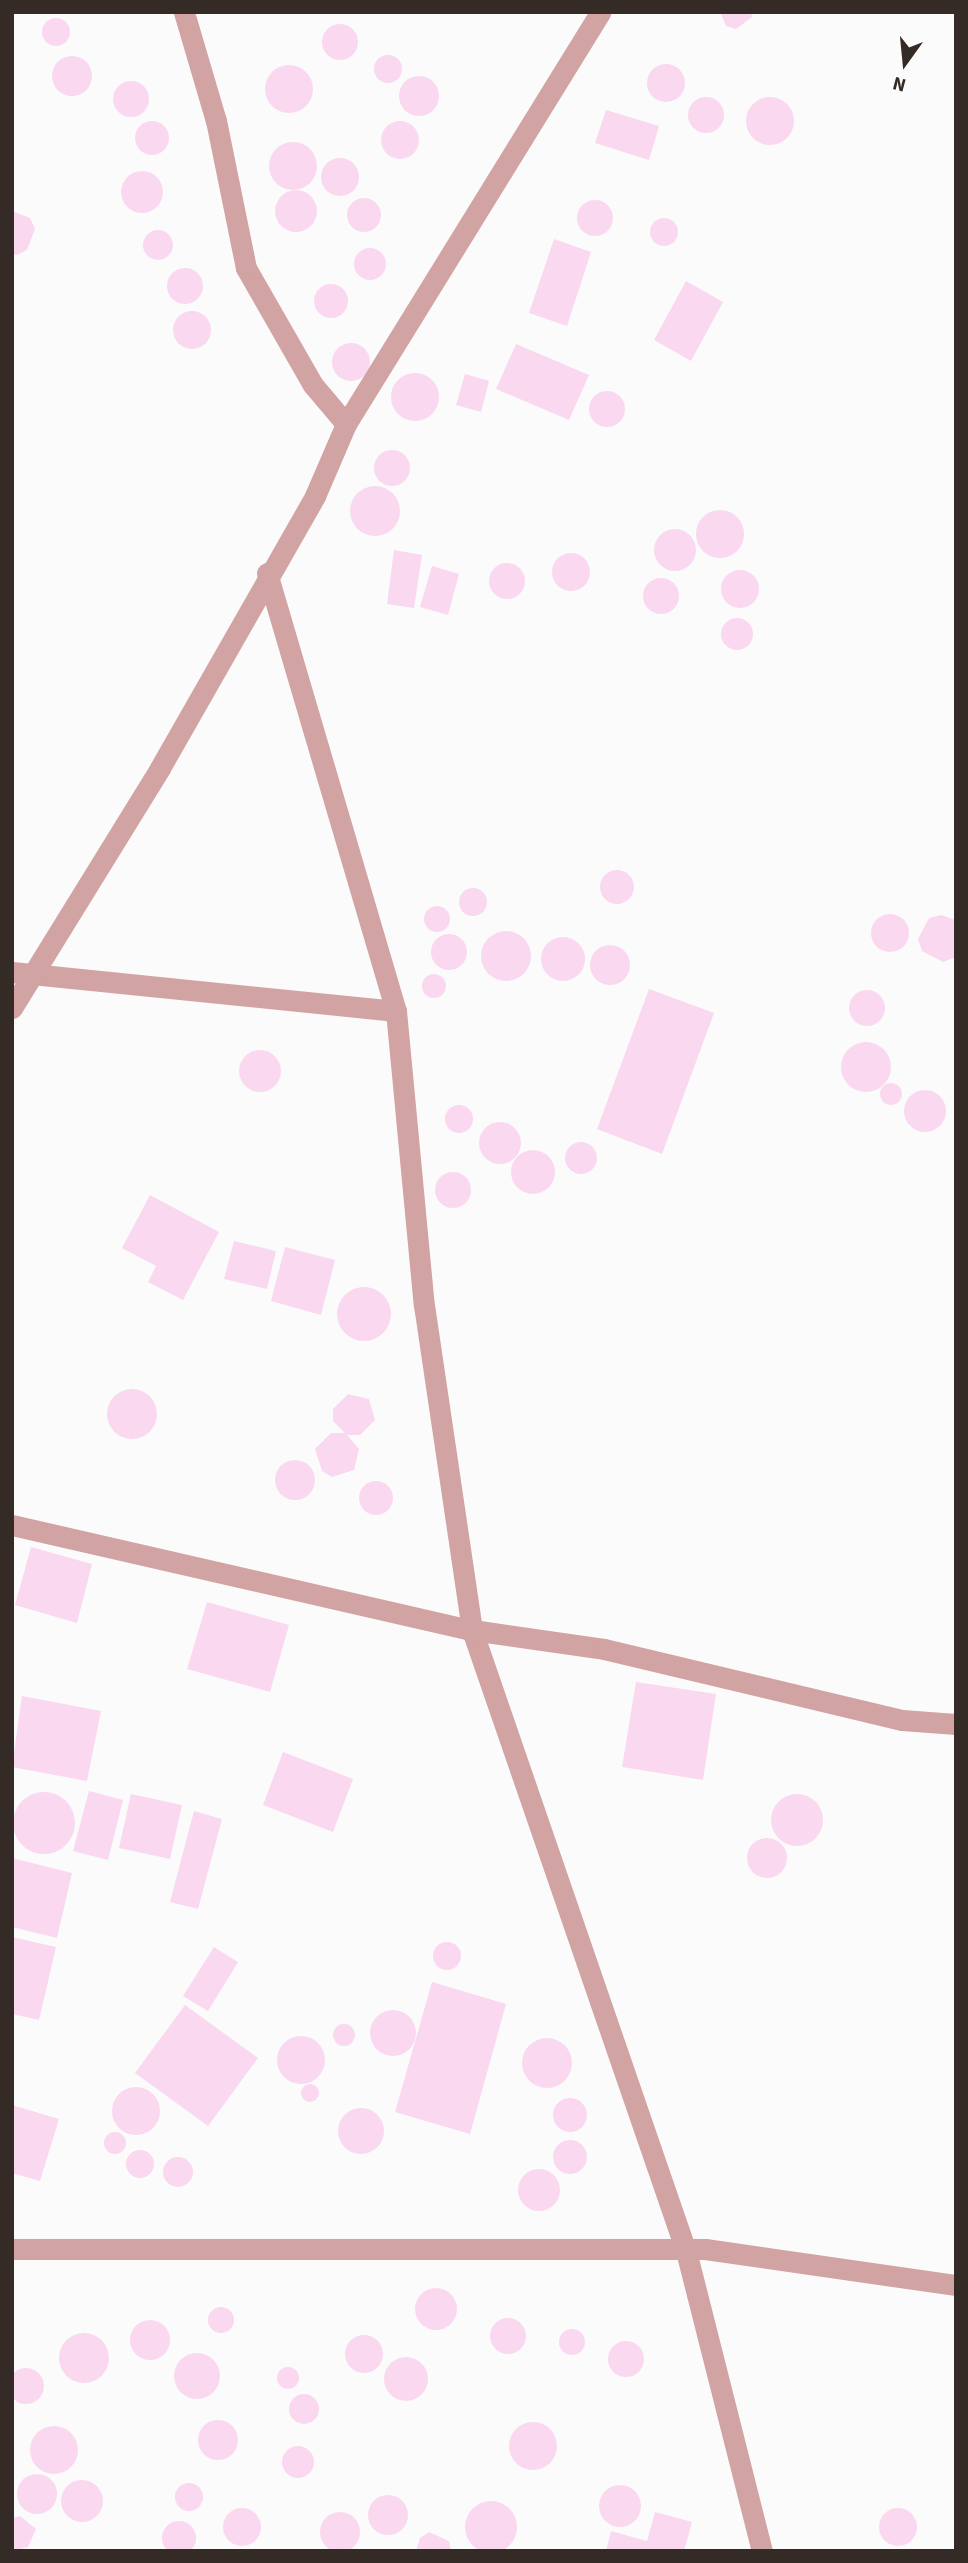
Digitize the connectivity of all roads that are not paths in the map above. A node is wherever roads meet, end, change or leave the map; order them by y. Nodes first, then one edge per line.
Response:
1 (184, 12) edge
2 (600, 12) edge
3 (346, 424) junction
4 (267, 573) junction
5 (21, 972) edge
6 (12, 1008) edge
7 (396, 1011) junction
8 (12, 1525) edge
9 (472, 1630) junction
10 (956, 1724) edge
11 (12, 2249) edge
12 (686, 2251) junction
13 (956, 2285) edge
14 (762, 2551) edge

1 - 3 street
2 - 3 street
3 - 4 street
4 - 5 street
4 - 7 street
5 - 6 street
5 - 7 street
7 - 9 street
8 - 9 street
9 - 10 street
9 - 12 street
11 - 12 street
12 - 13 street
12 - 14 street

